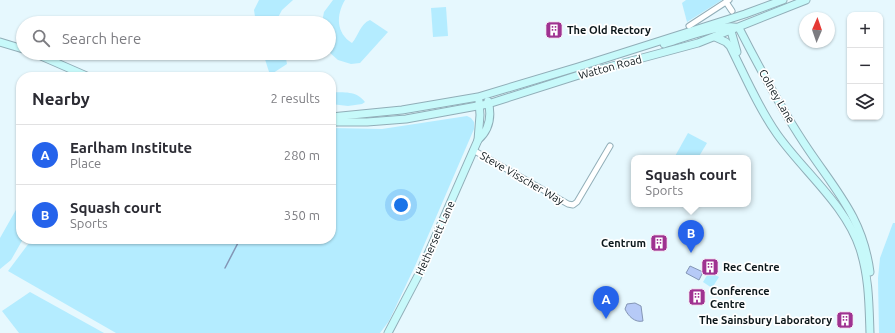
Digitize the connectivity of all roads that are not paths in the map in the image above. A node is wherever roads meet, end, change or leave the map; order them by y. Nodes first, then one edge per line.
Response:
1 (783, 0) edge
2 (806, 0) edge
3 (728, 1) edge
4 (732, 11) dead end
5 (742, 15) junction
6 (689, 26) dead end
7 (735, 28) junction
8 (715, 37) junction
9 (0, 42) edge
10 (16, 47) edge
11 (50, 60) edge
12 (600, 60) junction
13 (742, 68) junction
14 (78, 72) edge
15 (486, 95) junction
16 (478, 97) junction
17 (488, 104) junction
18 (480, 106) junction
19 (336, 117) edge
20 (336, 122) edge
21 (478, 140) junction
22 (610, 146) dead end
23 (473, 150) junction
24 (817, 162) junction
25 (807, 170) junction
26 (868, 286) junction
27 (388, 333) edge
28 (870, 333) edge

1 - 5 main road, Watton Road
2 - 7 main road, Watton Road
3 - 4 street
3 - 6 street
5 - 7 main road
5 - 12 main road, Watton Road
7 - 8 main road, Watton Road
7 - 12 main road, Watton Road
7 - 13 main road, Colney Lane
7 - 24 main road, Colney Lane
8 - 13 main road, Colney Lane
8 - 17 main road, Watton Road
9 - 10 main road
11 - 14 main road
12 - 15 main road, Watton Road
13 - 25 main road, Colney Lane
15 - 16 main road, Watton Road
15 - 17 main road
16 - 18 main road
16 - 19 main road, Watton Road
17 - 18 main road, Watton Road
17 - 21 main road, Hethersett Lane
18 - 20 main road, Watton Road
18 - 21 main road, Hethersett Lane
21 - 23 main road, Hethersett Lane
22 - 23 street, Steve Visscher Way
23 - 27 main road, Hethersett Lane
24 - 25 main road
24 - 26 main road, Colney Lane
25 - 26 main road, Colney Lane
26 - 28 main road, Colney Lane

